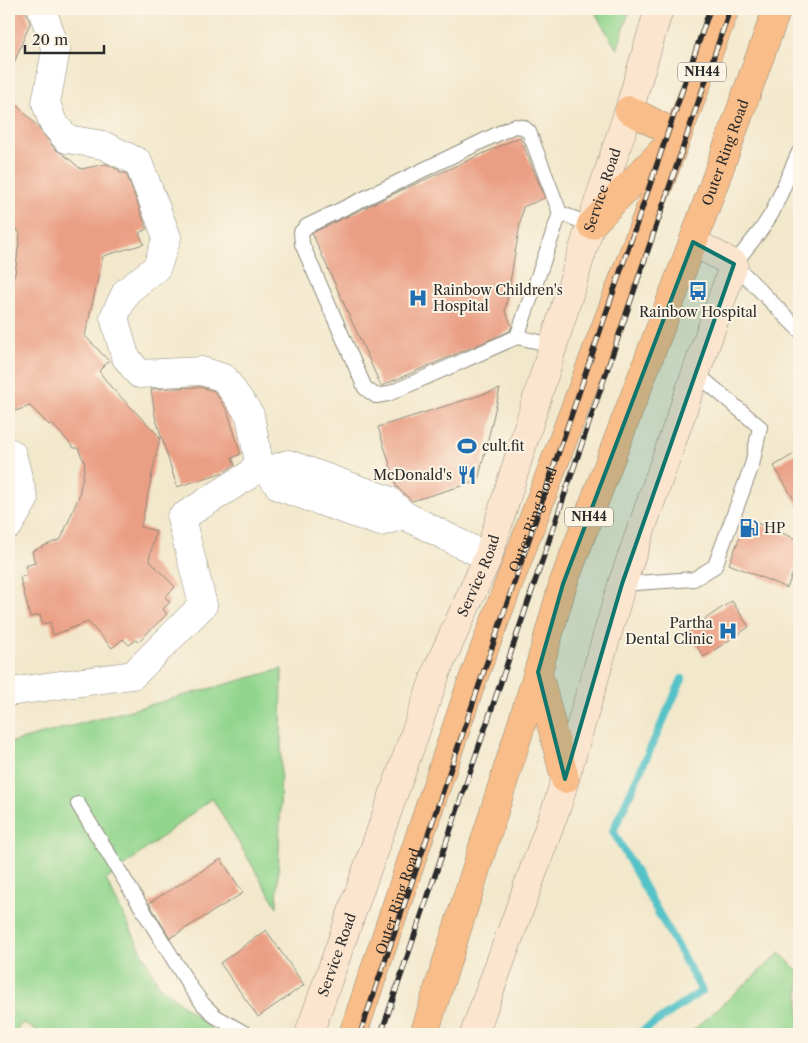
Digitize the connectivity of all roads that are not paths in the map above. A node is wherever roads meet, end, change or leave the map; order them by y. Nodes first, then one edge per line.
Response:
1 (42, 9) edge
2 (659, 9) edge
3 (726, 9) edge
4 (778, 9) edge
5 (629, 110) junction
6 (678, 135) junction
7 (799, 152) edge
8 (560, 213) junction
9 (591, 224) junction
10 (693, 242) junction
11 (734, 264) junction
12 (799, 330) edge
13 (517, 337) junction
14 (553, 345) junction
15 (696, 373) junction
16 (9, 452) edge
17 (264, 467) junction
18 (9, 525) edge
19 (488, 556) junction
20 (622, 584) junction
21 (538, 672) junction
22 (9, 690) edge
23 (565, 779) junction
24 (78, 804) dead end
25 (246, 1034) edge
26 (309, 1034) edge
27 (353, 1034) edge
28 (424, 1034) edge
29 (474, 1034) edge

1 - 17 street
2 - 5 street, Service Road
3 - 6 highway, Outer Ring Road / NH44
4 - 10 highway, Outer Ring Road / NH44
5 - 6 highway
5 - 9 street, Service Road
6 - 9 highway
6 - 27 highway, Outer Ring Road / NH44
7 - 11 lane
8 - 9 lane
8 - 13 lane
8 - 13 lane
9 - 14 street, Service Road
10 - 11 street
10 - 21 highway, Outer Ring Road / NH44
11 - 12 lane
11 - 15 street
13 - 14 lane
14 - 19 street, Service Road
15 - 20 street
15 - 20 lane
16 - 18 street
17 - 19 street
17 - 22 street
19 - 26 street, Service Road
20 - 23 street
21 - 23 highway
21 - 28 highway, Outer Ring Road / NH44
23 - 29 street
24 - 25 lane

